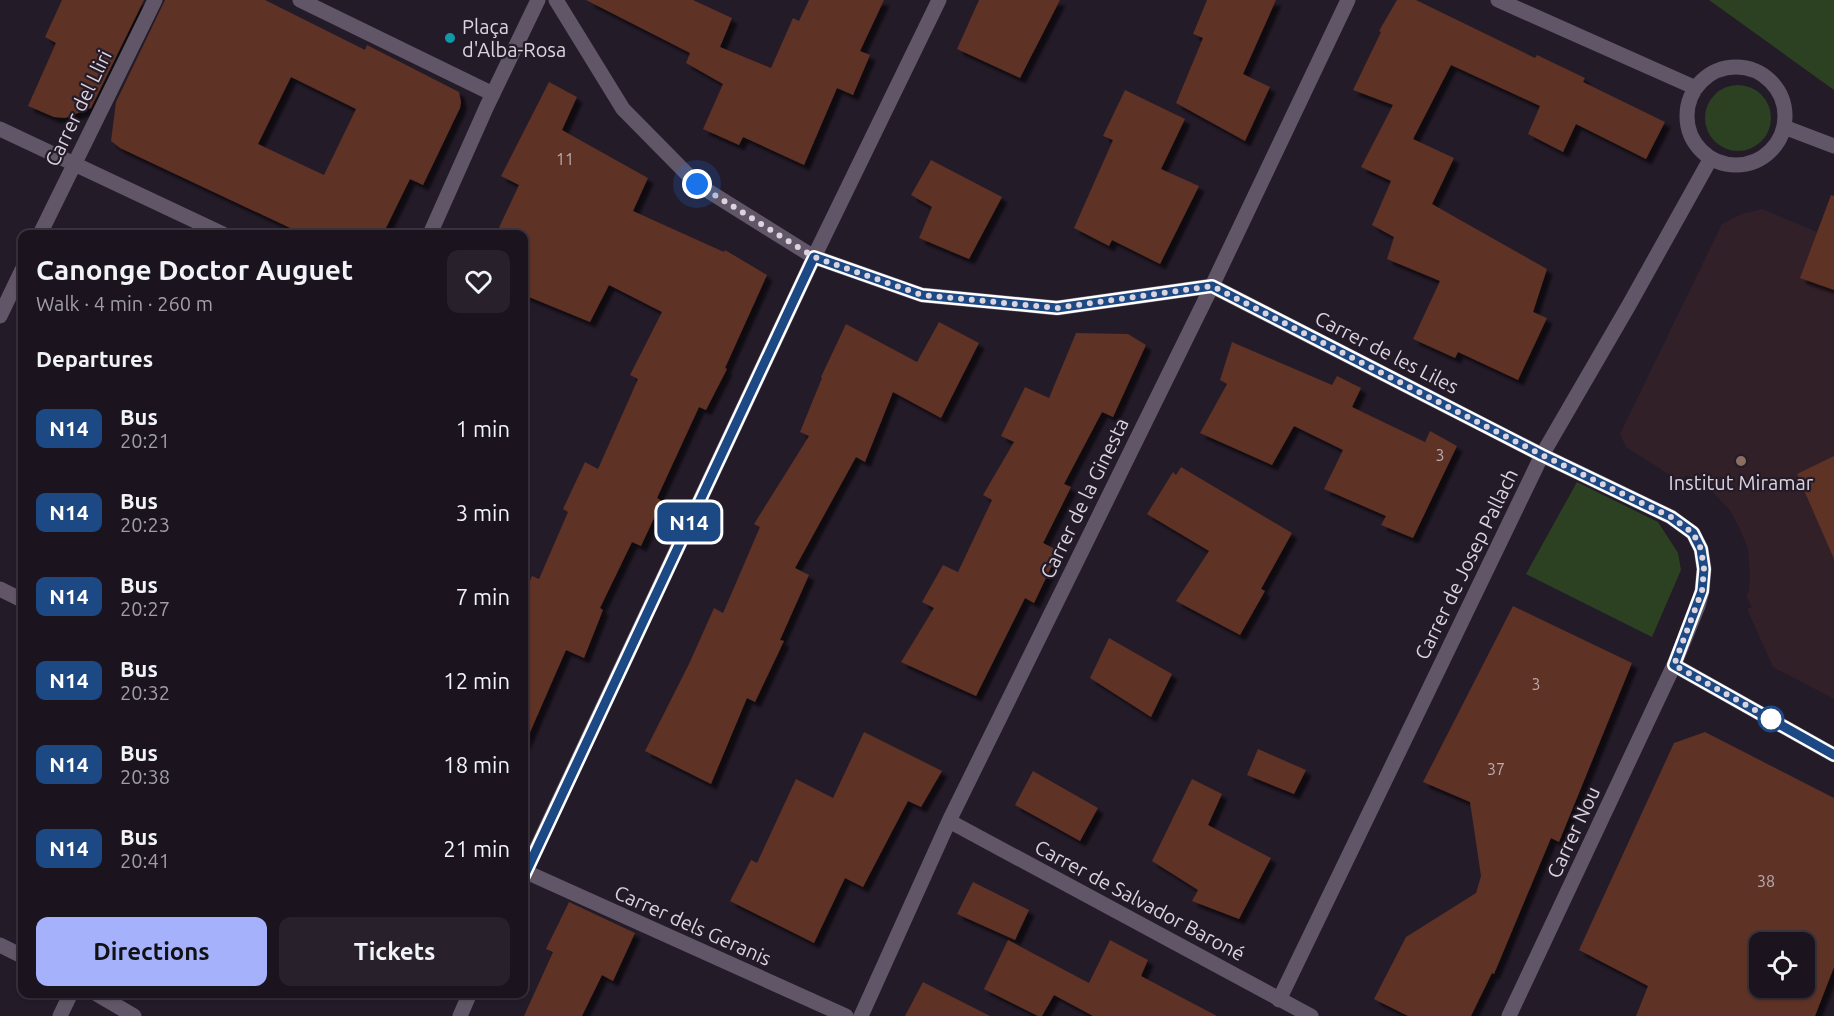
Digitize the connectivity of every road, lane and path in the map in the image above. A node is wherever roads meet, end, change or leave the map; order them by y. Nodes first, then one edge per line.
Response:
1 (155, 0) edge
2 (300, 0) edge
3 (538, 0) edge
4 (556, 0) edge
5 (939, 0) edge
6 (1348, 0) edge
7 (1498, 0) edge
8 (1696, 88) junction
9 (493, 94) junction
10 (1784, 127) junction
11 (0, 129) edge
12 (1834, 146) edge
13 (1711, 158) junction
14 (74, 164) junction
15 (42, 230) edge
16 (214, 230) edge
17 (432, 230) edge
18 (814, 257) junction
19 (18, 278) edge
20 (1212, 286) junction
21 (0, 316) edge
22 (1542, 455) junction
23 (0, 589) edge
24 (18, 598) edge
25 (1674, 665) junction
26 (1834, 755) edge
27 (949, 821) junction
28 (528, 865) edge
29 (528, 875) edge
30 (0, 945) edge
31 (18, 954) edge
32 (69, 998) edge
33 (103, 998) edge
34 (469, 998) edge
35 (1279, 1000) junction
36 (60, 1016) edge
37 (134, 1016) edge
38 (460, 1016) edge
39 (846, 1016) edge
40 (861, 1016) edge
41 (1311, 1016) edge
42 (1509, 1016) edge

1 - 14 street, Carrer del Lliri
2 - 9 street
3 - 9 street
4 - 18 street
5 - 18 street
6 - 20 street, Carrer de la Ginesta
7 - 8 street
8 - 10 street
8 - 13 street
9 - 17 street
10 - 12 street
10 - 13 street
11 - 14 street
13 - 22 street, Carrer de Josep Pallach
14 - 15 street, Carrer del Lliri
14 - 16 street
18 - 20 street
18 - 28 street
19 - 21 street
20 - 22 street, Carrer de les Liles
20 - 27 street, Carrer de la Ginesta
22 - 25 street, Carrer de les Liles
22 - 35 street, Carrer de Josep Pallach
23 - 24 street
25 - 26 street
25 - 42 street, Carrer Nou
27 - 35 street, Carrer de Salvador Baroné
27 - 40 street, Carrer de la Ginesta
29 - 39 street, Carrer dels Geranis
30 - 31 street
32 - 36 street
33 - 37 street
34 - 38 street
35 - 41 street, Carrer de Salvador Baroné

